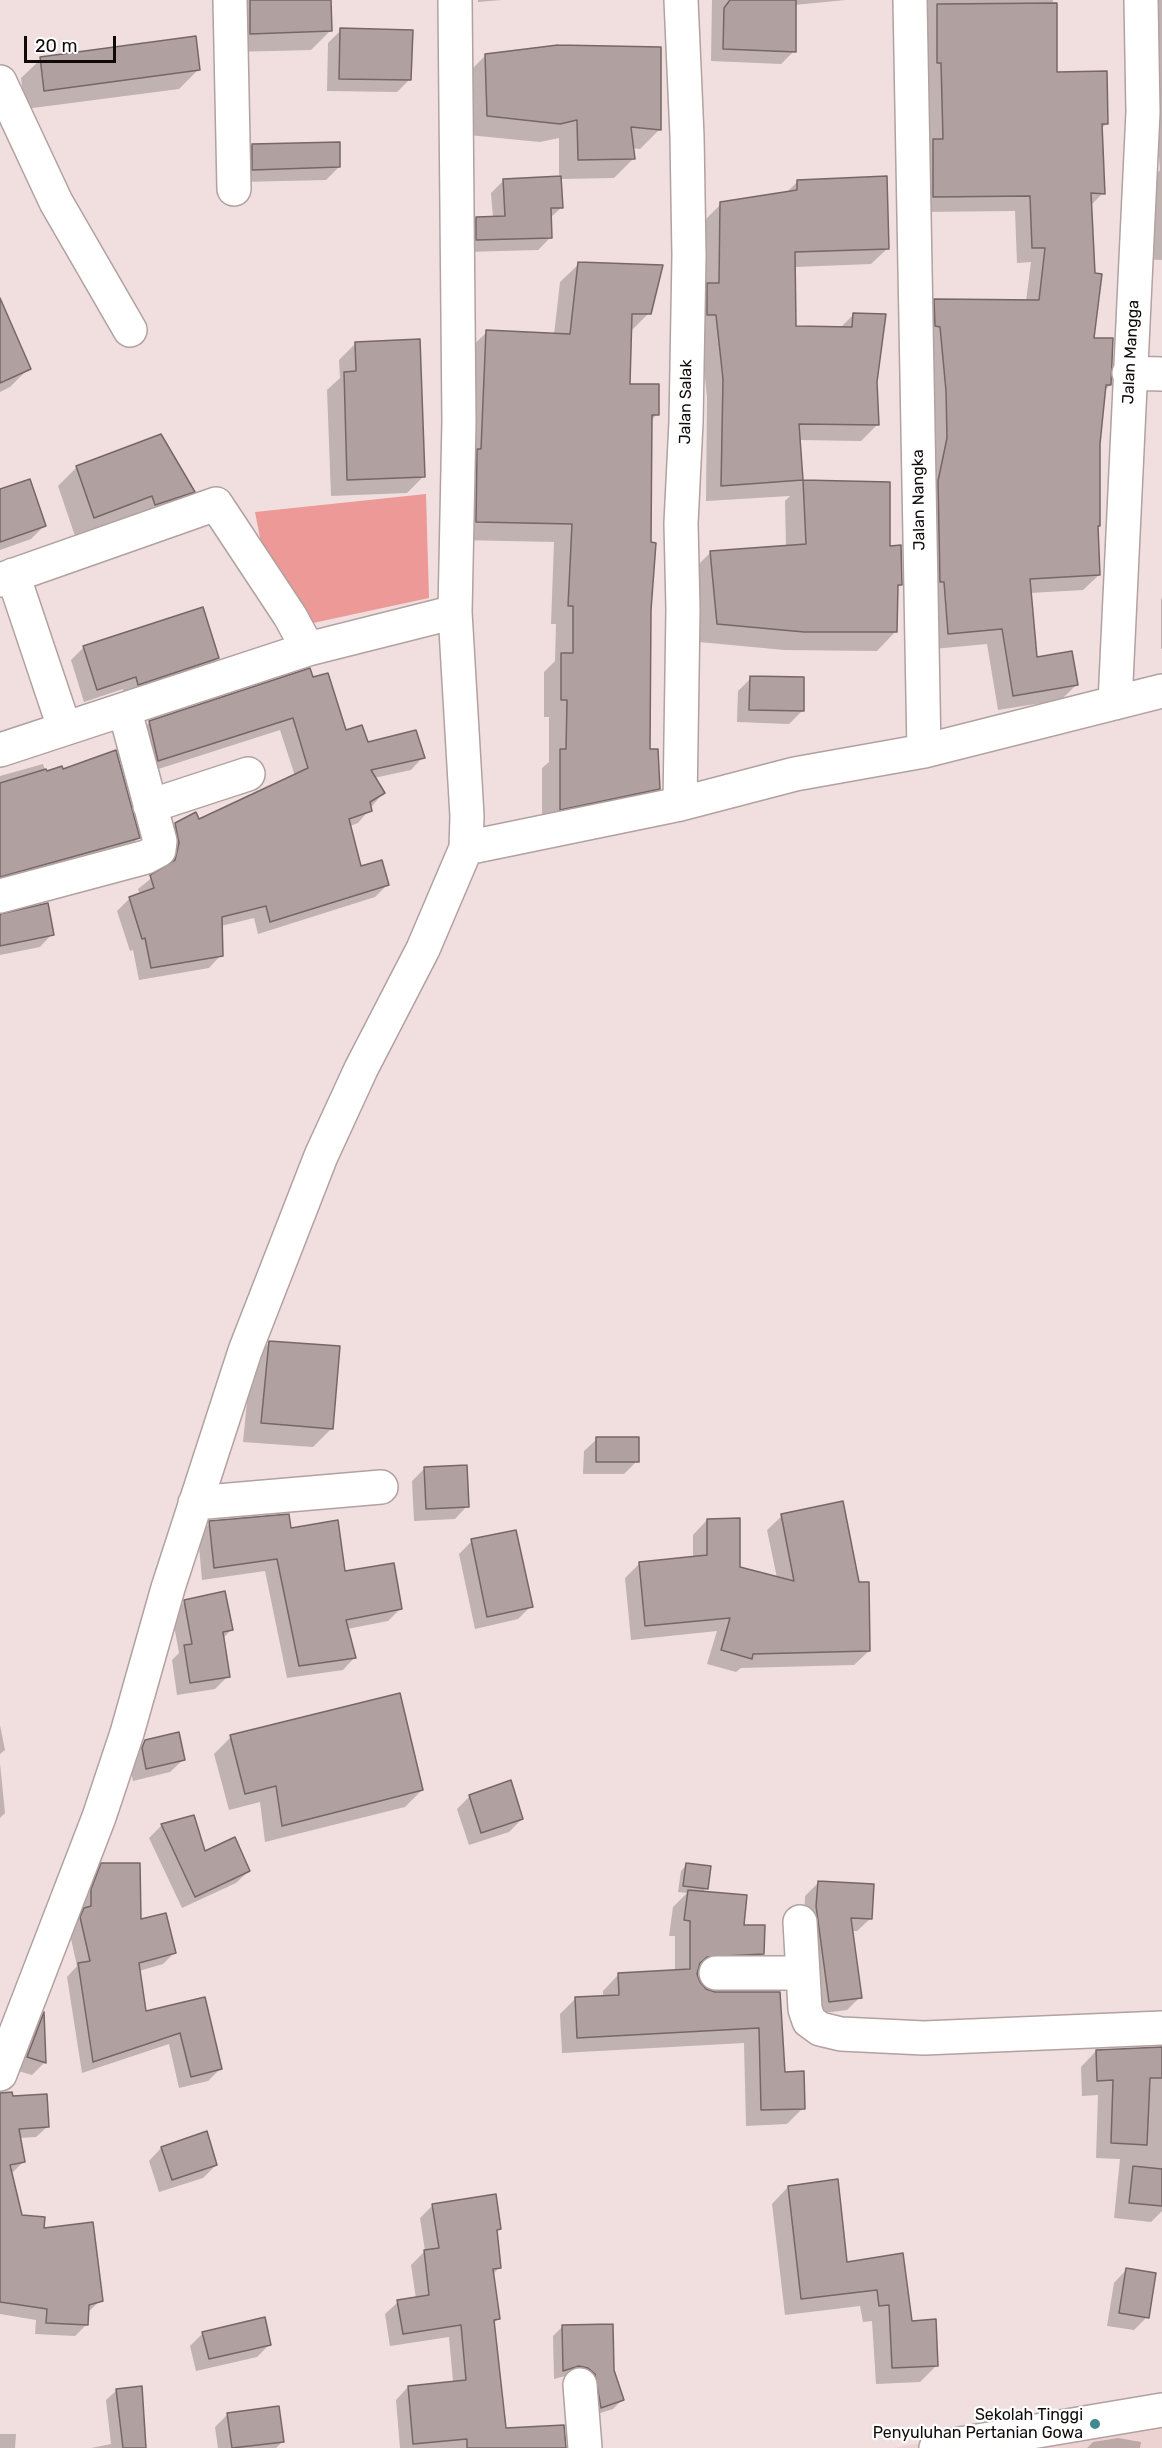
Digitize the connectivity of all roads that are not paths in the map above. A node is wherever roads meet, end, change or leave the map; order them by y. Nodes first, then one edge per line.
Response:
1 (230, 0) edge
2 (455, 0) edge
3 (681, 0) edge
4 (910, 0) edge
5 (1142, 0) edge
6 (0, 82) edge
7 (1152, 142) edge
8 (234, 189) dead end
9 (129, 330) dead end
10 (1129, 373) junction
11 (1162, 374) edge
12 (6, 577) edge
13 (455, 612) junction
14 (308, 649) junction
15 (1162, 691) edge
16 (1115, 703) junction
17 (125, 711) junction
18 (64, 727) junction
19 (0, 750) edge
20 (924, 751) junction
21 (248, 774) dead end
22 (680, 804) junction
23 (150, 806) junction
24 (466, 848) junction
25 (0, 896) edge
26 (381, 1487) dead end
27 (195, 1503) junction
28 (800, 1922) dead end
29 (802, 1973) junction
30 (716, 1974) dead end
31 (1162, 2028) edge
32 (0, 2074) edge
33 (580, 2385) dead end
34 (1162, 2410) edge
35 (585, 2448) edge
36 (936, 2448) edge

1 - 8 street
2 - 13 street
3 - 22 street, Jalan Salak
4 - 20 street, Jalan Nangka
5 - 7 street, Jalan Mangga
6 - 9 street
7 - 10 street, Jalan Mangga
10 - 11 street
10 - 16 street, Jalan Mangga
12 - 14 street
12 - 18 street
13 - 14 street
13 - 24 street
14 - 17 street
15 - 16 street
16 - 20 street
17 - 18 street
17 - 23 street
18 - 19 street
20 - 22 street
21 - 23 street
22 - 24 street
23 - 25 street
24 - 27 street
26 - 27 street
27 - 32 street
28 - 29 street
29 - 30 street
29 - 31 street
33 - 35 street
34 - 36 street

